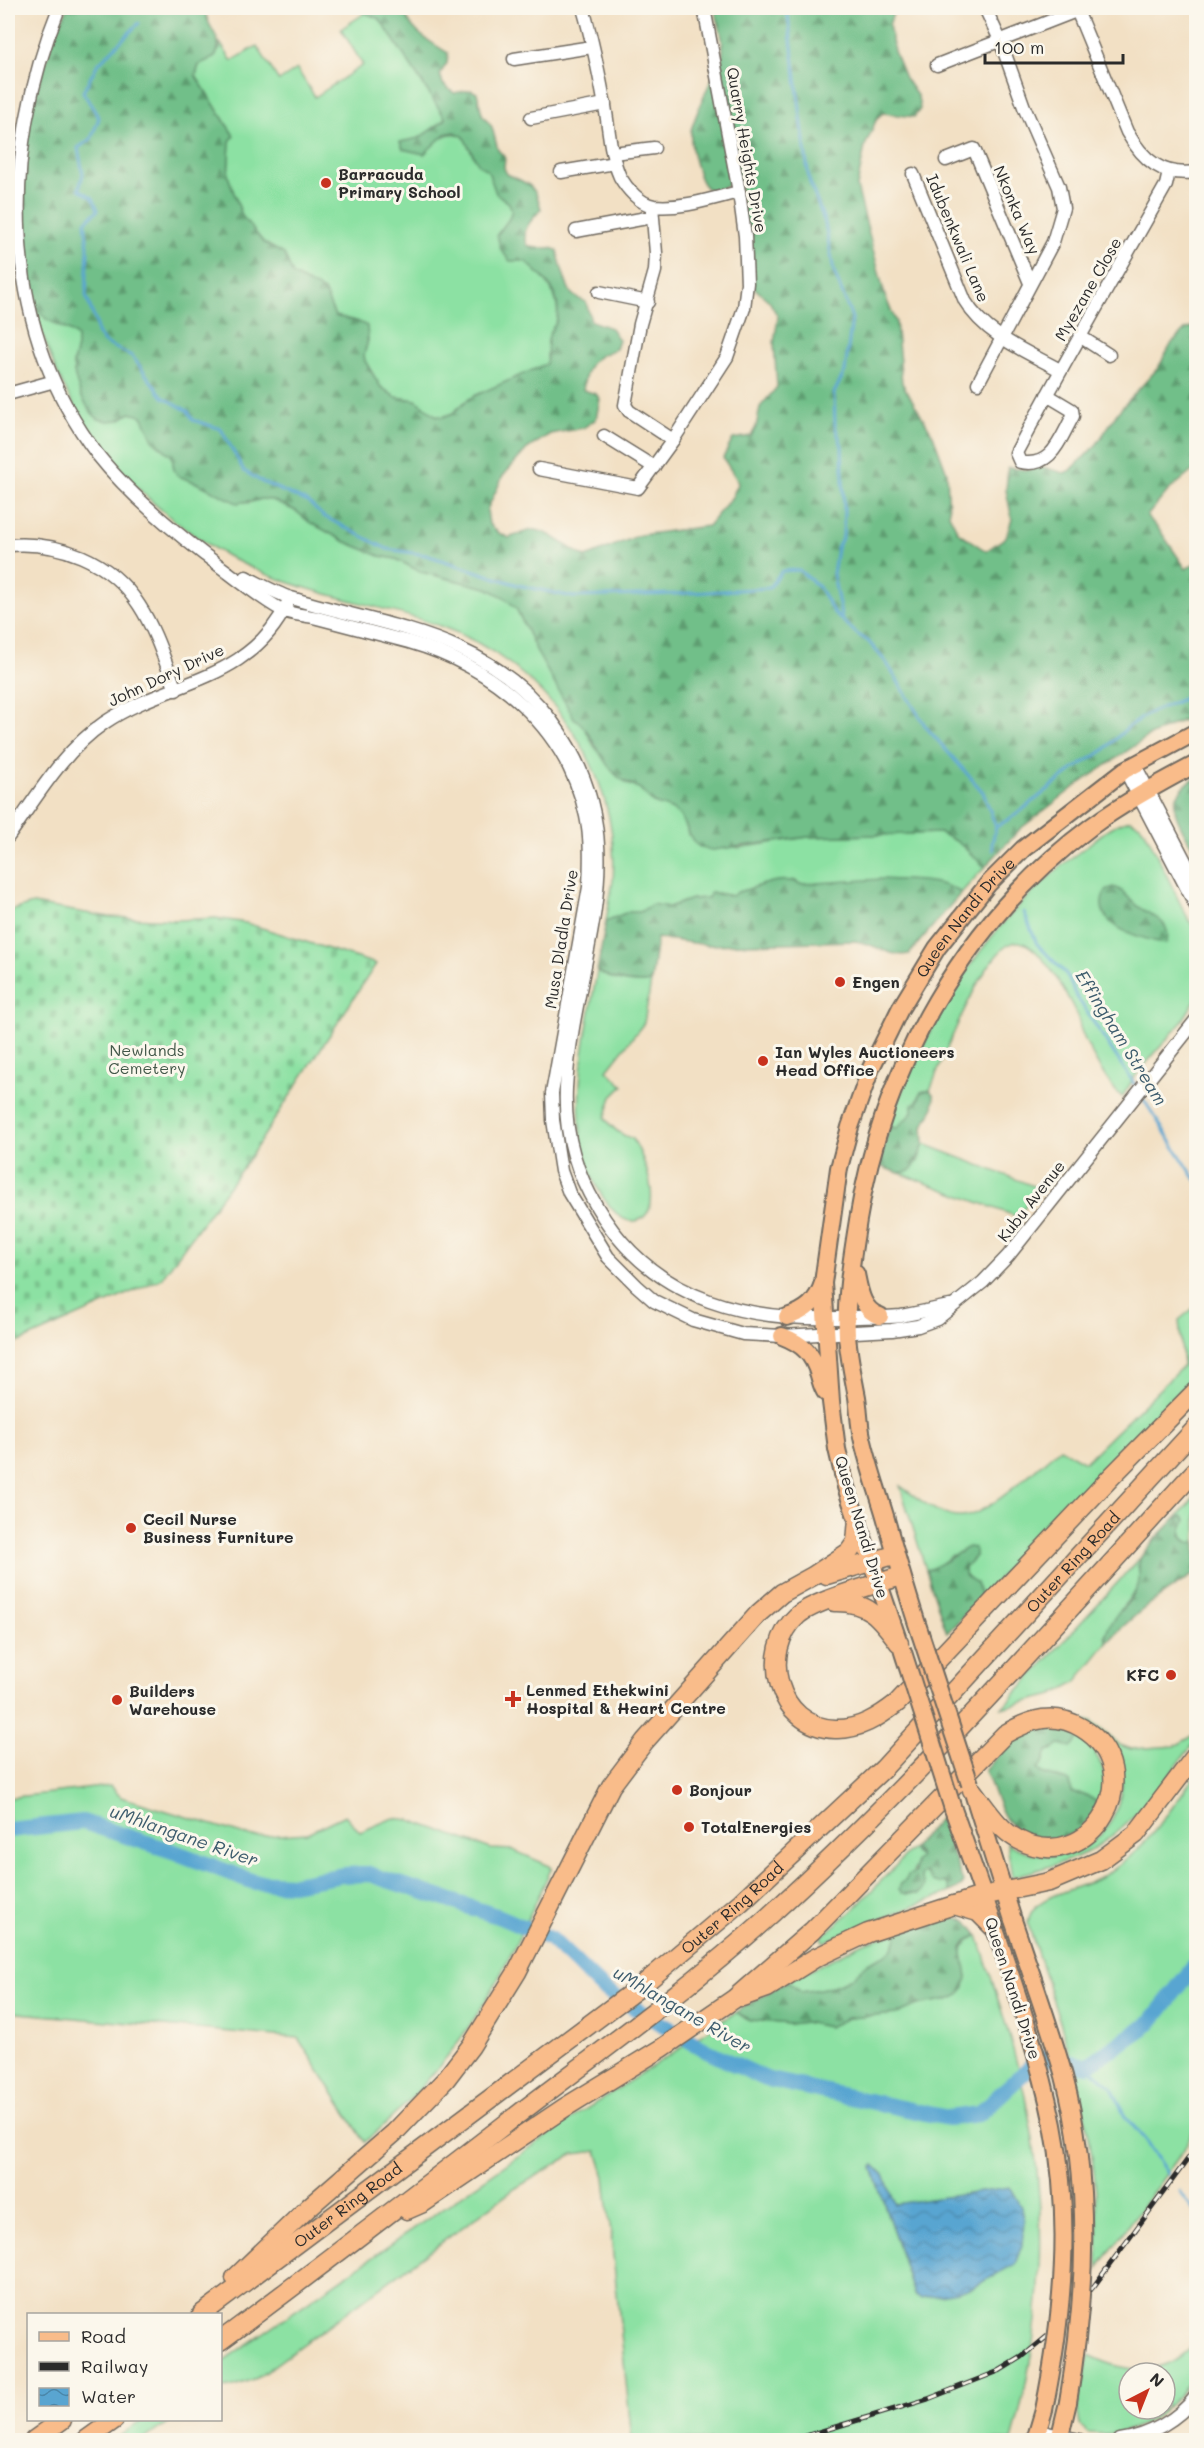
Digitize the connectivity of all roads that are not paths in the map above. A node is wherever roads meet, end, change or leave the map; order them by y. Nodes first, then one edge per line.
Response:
1 (59, 8) edge
2 (582, 8) edge
3 (704, 8) edge
4 (985, 8) edge
5 (1079, 8) edge
6 (1000, 40) junction
7 (592, 47) junction
8 (514, 58) dead end
9 (937, 65) dead end
10 (605, 104) junction
11 (531, 118) dead end
12 (654, 148) dead end
13 (974, 149) joint
14 (614, 158) junction
15 (946, 160) dead end
16 (561, 172) dead end
17 (1169, 172) junction
18 (1197, 172) edge
19 (913, 174) dead end
20 (740, 192) junction
21 (652, 211) junction
22 (576, 231) dead end
23 (1030, 282) junction
24 (599, 292) dead end
25 (648, 302) junction
26 (1002, 338) junction
27 (1081, 338) junction
28 (1109, 355) dead end
29 (1060, 370) junction
30 (51, 382) junction
31 (978, 383) dead end
32 (8, 394) edge
33 (1047, 395) junction
34 (604, 436) dead end
35 (673, 440) junction
36 (654, 467) junction
37 (539, 469) dead end
38 (8, 546) edge
39 (221, 566) junction
40 (290, 598) junction
41 (284, 611) junction
42 (176, 690) junction
43 (1197, 732) edge
44 (1197, 764) edge
45 (1130, 768) junction
46 (1142, 792) junction
47 (8, 837) edge
48 (1197, 882) edge
49 (1197, 906) edge
50 (1197, 1020) edge
51 (851, 1252) junction
52 (823, 1283) junction
53 (952, 1306) junction
54 (880, 1316) junction
55 (787, 1317) junction
56 (848, 1325) junction
57 (827, 1327) junction
58 (783, 1336) junction
59 (1197, 1391) edge
60 (831, 1402) junction
61 (1197, 1428) edge
62 (1197, 1470) edge
63 (858, 1519) junction
64 (894, 1556) junction
65 (870, 1562) junction
66 (813, 1576) junction
67 (901, 1576) junction
68 (878, 1583) junction
69 (823, 1602) junction
70 (901, 1646) junction
71 (1197, 1755) edge
72 (971, 1787) junction
73 (1004, 1891) junction
74 (982, 1896) junction
75 (952, 1905) junction
76 (995, 1929) junction
77 (729, 2002) junction
78 (386, 2218) junction
79 (198, 2313) edge
80 (203, 2313) edge
81 (222, 2340) edge
82 (1197, 2396) edge
83 (61, 2421) edge
84 (113, 2421) edge
85 (1037, 2436) edge
86 (1060, 2438) edge
87 (34, 2440) edge
88 (86, 2440) edge
89 (1080, 2440) edge
90 (1120, 2440) edge

1 - 30 street, Musa Dladla Drive
2 - 7 street
3 - 20 street, Quarry Heights Drive
4 - 6 street
5 - 6 street
5 - 17 street
6 - 9 street
6 - 23 street
7 - 8 street
7 - 10 street
10 - 11 street
10 - 14 street
12 - 14 street
13 - 15 street, Idubenkwali Lane
13 - 23 street, Nkonka Way
14 - 16 street
14 - 21 street
17 - 18 street
17 - 27 street, Myezane Close
19 - 26 street, Idubenkwali Lane
20 - 21 street
20 - 35 street, Quarry Heights Drive
21 - 22 street
21 - 25 street
23 - 26 street
24 - 25 street
25 - 35 street
26 - 29 street, Idubenkwali Lane
26 - 31 street
27 - 28 street
27 - 29 street, Myezane Close
29 - 33 street, Myezane Close
30 - 32 street
30 - 39 street, Musa Dladla Drive
33 - 33 street, Myezane Close
34 - 36 street
35 - 36 street, Quarry Heights Drive
36 - 37 street, Quarry Heights Drive
38 - 42 street
39 - 40 street, Musa Dladla Drive
39 - 41 street, Musa Dladla Drive
40 - 41 street, John Dory Drive
40 - 55 street, Musa Dladla Drive
41 - 42 street, John Dory Drive
41 - 58 street, Musa Dladla Drive
42 - 47 street, John Dory Drive
43 - 45 main road, Queen Nandi Drive
44 - 46 main road, Queen Nandi Drive
45 - 46 street
45 - 52 main road, Queen Nandi Drive
46 - 48 street
46 - 49 street
46 - 51 main road, Queen Nandi Drive
50 - 53 street, Kubu Avenue
51 - 54 main road
51 - 56 main road, Queen Nandi Drive
52 - 55 main road
52 - 57 main road, Queen Nandi Drive
53 - 54 street, Kubu Avenue
53 - 56 street, Kubu Avenue
54 - 56 street, Kubu Avenue
55 - 57 street, Musa Dladla Drive
56 - 57 street, Musa Dladla Drive
56 - 64 main road, Queen Nandi Drive
57 - 58 street, Musa Dladla Drive
57 - 60 main road, Queen Nandi Drive
58 - 60 main road
59 - 69 highway
60 - 63 main road, Queen Nandi Drive
61 - 80 highway, Outer Ring Road
62 - 78 highway, Outer Ring Road
63 - 65 main road, Queen Nandi Drive
63 - 66 highway
64 - 65 highway
64 - 67 main road, Queen Nandi Drive
65 - 66 highway
65 - 68 main road, Queen Nandi Drive
66 - 79 highway
67 - 68 highway
67 - 72 main road, Queen Nandi Drive, bridge
68 - 69 highway
68 - 70 main road, Queen Nandi Drive
69 - 70 highway
70 - 74 main road, Queen Nandi Drive, bridge
71 - 73 highway
72 - 73 main road, Queen Nandi Drive
72 - 77 highway
73 - 74 highway
73 - 86 main road, Queen Nandi Drive, bridge
74 - 75 highway
74 - 76 main road, Queen Nandi Drive
75 - 76 highway
75 - 77 highway
76 - 85 main road, Queen Nandi Drive, bridge
77 - 78 highway
78 - 81 highway, Outer Ring Road
82 - 90 street
83 - 87 highway
84 - 88 highway
85 - 86 street
86 - 89 street

